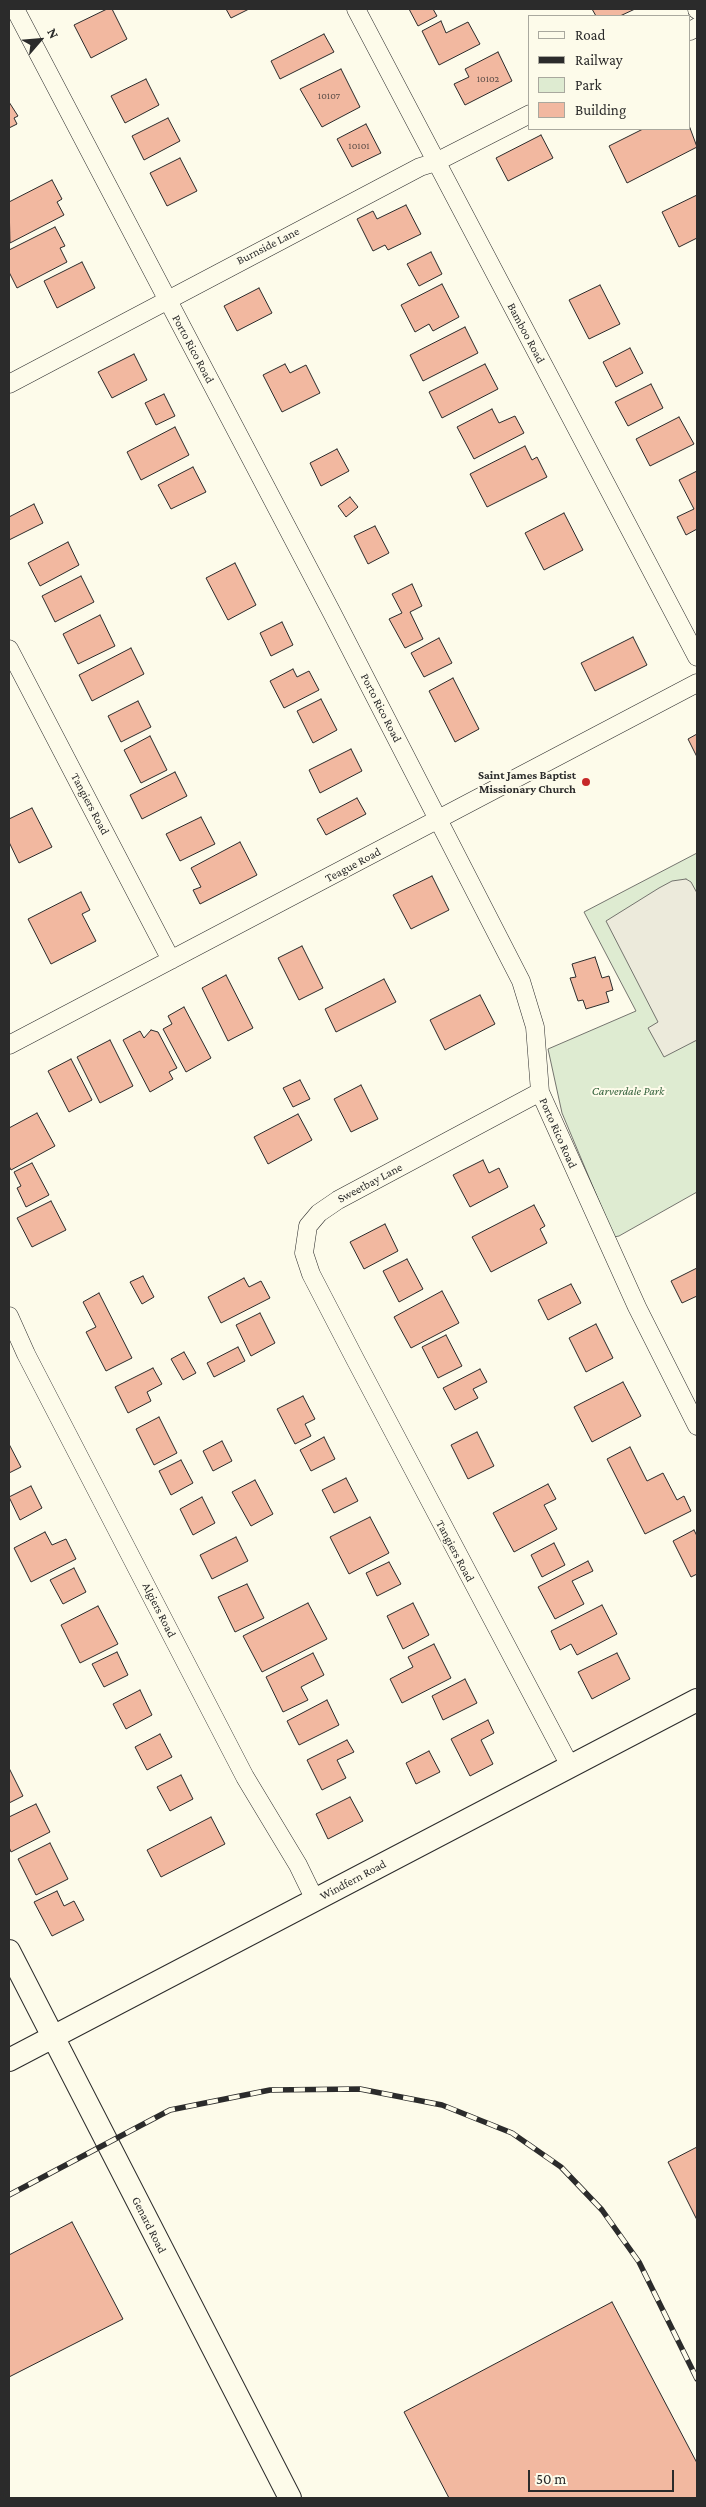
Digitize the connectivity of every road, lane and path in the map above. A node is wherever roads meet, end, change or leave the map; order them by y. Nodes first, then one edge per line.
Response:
1 (15, 9) edge
2 (356, 9) edge
3 (528, 115) edge
4 (436, 162) junction
5 (167, 299) junction
6 (9, 384) edge
7 (9, 649) edge
8 (697, 657) edge
9 (697, 683) edge
10 (439, 820) junction
11 (171, 960) junction
12 (9, 1045) edge
13 (540, 1092) junction
14 (9, 1316) edge
15 (342, 1334) joint
16 (697, 1426) edge
17 (697, 1700) edge
18 (570, 1766) junction
19 (315, 1900) junction
20 (9, 1951) edge
21 (54, 2036) junction
22 (9, 2060) edge
23 (290, 2498) edge

1 - 5 street, Porto Rico Road
2 - 4 street, Bamboo Road
3 - 4 street, Burnside Lane
4 - 5 street, Burnside Lane
4 - 8 street, Bamboo Road
5 - 6 street, Burnside Lane
5 - 10 street, Porto Rico Road
7 - 11 street, Tangiers Road
9 - 10 street, Teague Road
10 - 11 street, Teague Road
10 - 13 street, Porto Rico Road
11 - 12 street, Teague Road
13 - 15 street, Sweetbay Lane
13 - 16 street, Porto Rico Road
14 - 19 street, Algiers Road
15 - 18 street, Tangiers Road
17 - 18 street, Windfern Road
18 - 19 street, Windfern Road
19 - 21 street, Windfern Road
20 - 21 street, Genard Road
21 - 22 street, Windfern Road
21 - 23 street, Genard Road

